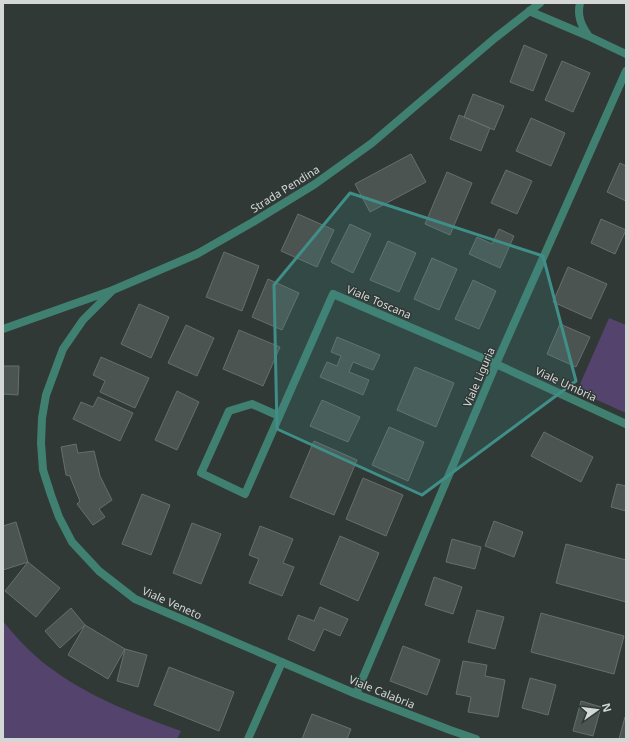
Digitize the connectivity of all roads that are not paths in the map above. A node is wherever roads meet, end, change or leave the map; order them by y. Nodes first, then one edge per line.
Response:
1 (540, 3) edge
2 (580, 3) edge
3 (529, 11) junction
4 (588, 36) junction
5 (626, 54) edge
6 (626, 70) edge
7 (113, 290) junction
8 (3, 329) edge
9 (496, 364) junction
10 (279, 416) junction
11 (626, 424) edge
12 (282, 662) junction
13 (356, 694) junction
14 (248, 739) edge
15 (476, 739) edge

1 - 3 street, Strada Pendina
2 - 4 street
3 - 4 street
3 - 7 street, Strada Pendina
4 - 5 street
6 - 9 street, Viale Liguria
7 - 8 street, Strada Pendina
7 - 12 street, Viale Veneto
9 - 10 street, Viale Toscana
9 - 11 street, Viale Umbria
9 - 13 street, Viale Liguria
10 - 10 street, Viale Toscana
12 - 13 street, Viale Calabria
12 - 14 street
13 - 15 street, Viale Calabria

